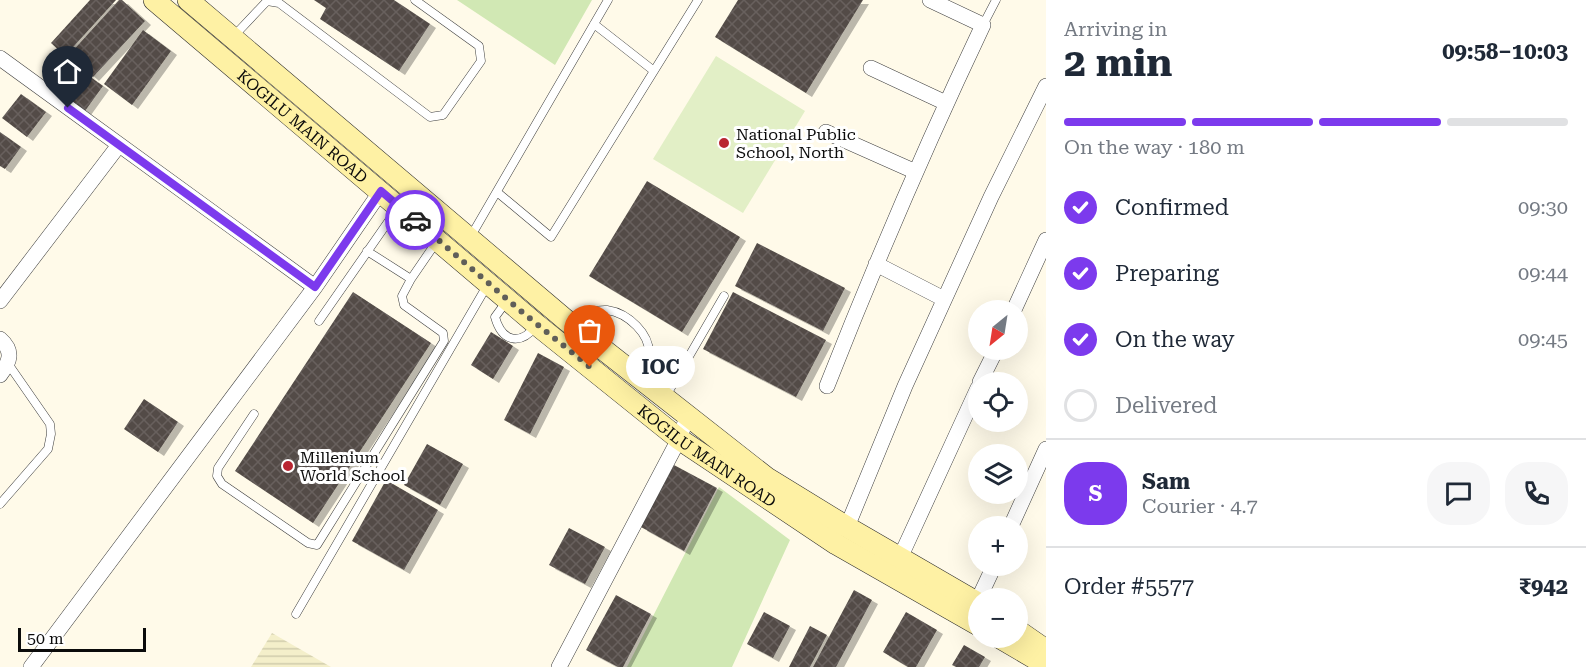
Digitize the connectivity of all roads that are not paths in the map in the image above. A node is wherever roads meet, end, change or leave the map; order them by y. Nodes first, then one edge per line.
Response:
1 (154, 0) edge
2 (415, 0) edge
3 (608, 0) edge
4 (698, 0) edge
5 (930, 0) edge
6 (996, 0) edge
7 (198, 5) edge
8 (594, 24) junction
9 (983, 25) junction
10 (233, 37) junction
11 (0, 58) edge
12 (871, 68) dead end
13 (654, 71) junction
14 (1046, 86) edge
15 (946, 103) junction
16 (826, 132) dead end
17 (119, 145) junction
18 (916, 172) junction
19 (381, 191) junction
20 (497, 192) junction
21 (399, 207) junction
22 (470, 238) junction
23 (438, 240) junction
24 (1046, 240) edge
25 (367, 251) junction
26 (876, 264) junction
27 (411, 279) junction
28 (488, 283) junction
29 (315, 287) junction
30 (724, 296) dead end
31 (944, 299) junction
32 (1019, 300) edge
33 (0, 301) edge
34 (319, 321) dead end
35 (567, 321) junction
36 (0, 339) edge
37 (4, 370) edge
38 (643, 381) junction
39 (827, 386) dead end
40 (665, 397) junction
41 (968, 410) edge
42 (254, 414) dead end
43 (688, 414) junction
44 (679, 439) junction
45 (1046, 449) edge
46 (0, 504) edge
47 (1016, 516) edge
48 (847, 527) junction
49 (900, 558) junction
50 (968, 595) edge
51 (296, 614) dead end
52 (968, 619) edge
53 (1028, 638) edge
54 (1017, 648) edge
55 (1046, 650) edge
56 (1046, 665) edge
57 (31, 667) edge
58 (559, 667) edge

1 - 19 main road, KOGILU MAIN ROAD
2 - 10 lane
3 - 8 lane
4 - 13 lane
5 - 9 street
6 - 9 lane
7 - 10 main road, KOGILU MAIN ROAD
8 - 13 lane
8 - 20 lane
9 - 15 street
10 - 22 main road, KOGILU MAIN ROAD
11 - 17 street
12 - 15 street
13 - 20 lane
14 - 31 street
15 - 18 street
16 - 18 street
17 - 29 street
17 - 33 street
18 - 26 street
19 - 21 main road, KOGILU MAIN ROAD
19 - 29 street
20 - 22 lane
21 - 23 main road, KOGILU MAIN ROAD
21 - 25 lane
22 - 35 main road, KOGILU MAIN ROAD
23 - 27 lane
23 - 28 main road, KOGILU MAIN ROAD
24 - 32 street
25 - 27 lane
25 - 34 lane
26 - 31 street
26 - 39 street
27 - 42 lane
28 - 44 main road, KOGILU MAIN ROAD
28 - 51 lane
29 - 57 street
30 - 40 lane
31 - 48 street
35 - 38 main road, KOGILU MAIN ROAD
35 - 38 lane
36 - 37 street
37 - 46 lane
38 - 40 main road, KOGILU MAIN ROAD
40 - 43 main road, KOGILU MAIN ROAD
41 - 49 street
43 - 44 street
43 - 48 main road, KOGILU MAIN ROAD
44 - 52 main road, KOGILU MAIN ROAD
44 - 58 street
45 - 47 street
48 - 49 main road, KOGILU MAIN ROAD
49 - 50 main road, KOGILU MAIN ROAD
53 - 55 main road
54 - 56 main road

